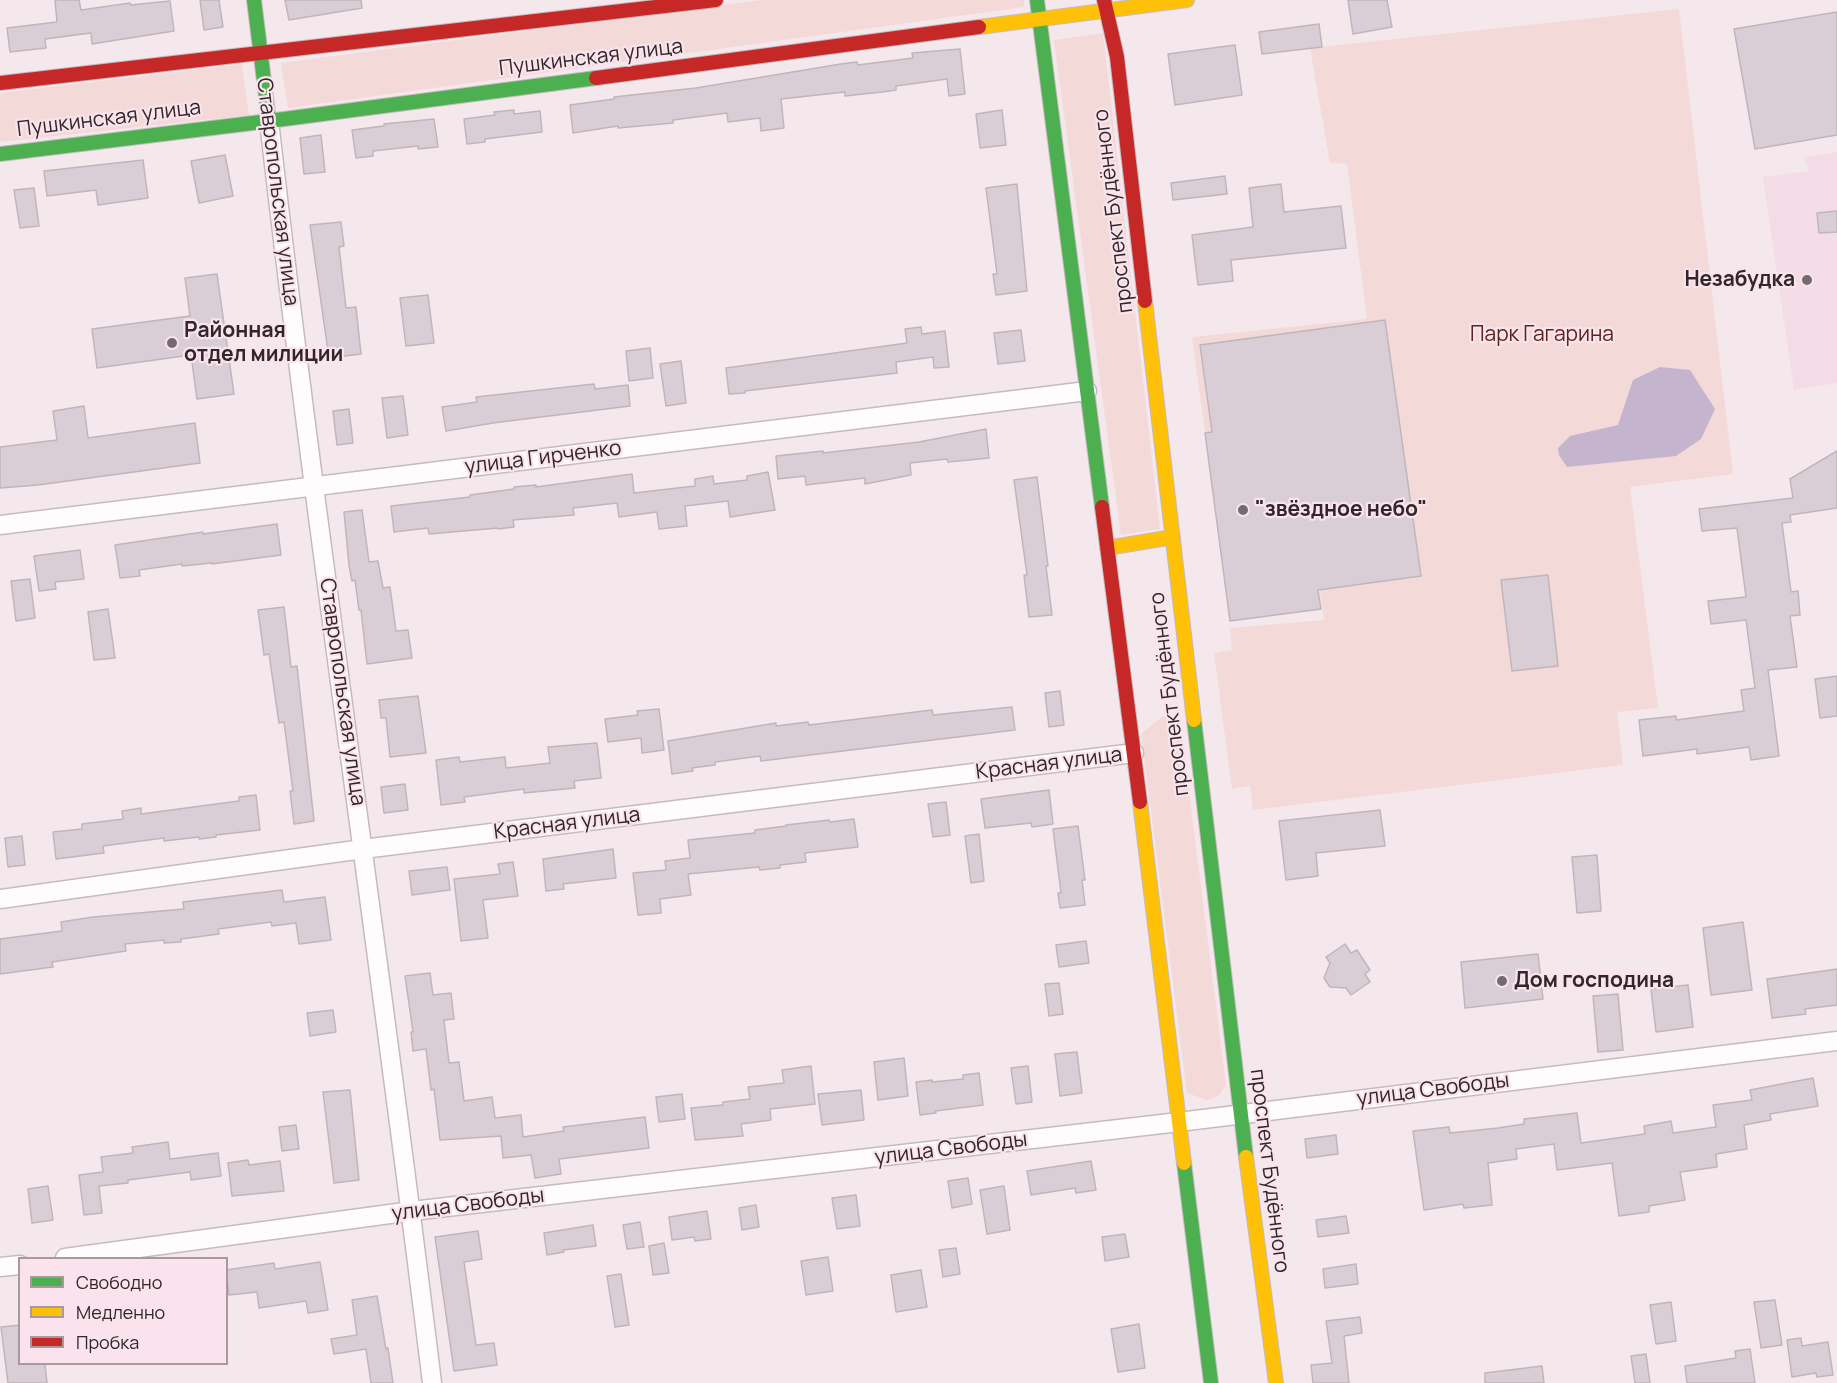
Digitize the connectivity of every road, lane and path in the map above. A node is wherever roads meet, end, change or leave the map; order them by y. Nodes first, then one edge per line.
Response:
1 (254, 0) edge
2 (716, 0) edge
3 (1037, 0) edge
4 (1187, 0) edge
5 (1105, 6) edge
6 (1039, 20) junction
7 (260, 53) junction
8 (0, 83) edge
9 (269, 121) junction
10 (0, 154) edge
11 (1087, 391) junction
12 (314, 486) junction
13 (0, 525) edge
14 (1173, 537) junction
15 (1107, 548) junction
16 (1134, 753) junction
17 (363, 849) junction
18 (0, 899) edge
19 (1837, 1041) edge
20 (1240, 1114) junction
21 (1179, 1122) junction
22 (412, 1211) junction
23 (72, 1257) edge
24 (18, 1265) edge
25 (0, 1267) edge
26 (432, 1383) edge
27 (1211, 1383) edge
28 (1276, 1383) edge

1 - 7 main road, Ставропольская улица
2 - 7 main road, Пушкинская улица
3 - 6 main road, проспект Будённого
4 - 5 main road, Пушкинская улица
5 - 6 main road, Пушкинская улица
5 - 14 main road, проспект Будённого
6 - 9 main road, Пушкинская улица
6 - 11 main road, проспект Будённого
7 - 8 main road, Пушкинская улица
7 - 9 main road, Ставропольская улица
9 - 10 main road, Пушкинская улица
9 - 12 street, Ставропольская улица
11 - 12 street, улица Гирченко
11 - 15 main road, проспект Будённого
12 - 13 street, улица Гирченко
12 - 17 street, Ставропольская улица
14 - 15 main road
14 - 20 main road, проспект Будённого
15 - 16 main road, проспект Будённого
16 - 17 street, Красная улица
16 - 21 main road, проспект Будённого
17 - 18 street, Красная улица
17 - 22 street, Ставропольская улица
19 - 20 street, улица Свободы
20 - 21 street, улица Свободы
20 - 28 main road, проспект Будённого
21 - 22 street, улица Свободы
21 - 27 main road, проспект Будённого
22 - 23 street, улица Свободы
22 - 26 street, Ставропольская улица
24 - 25 street

